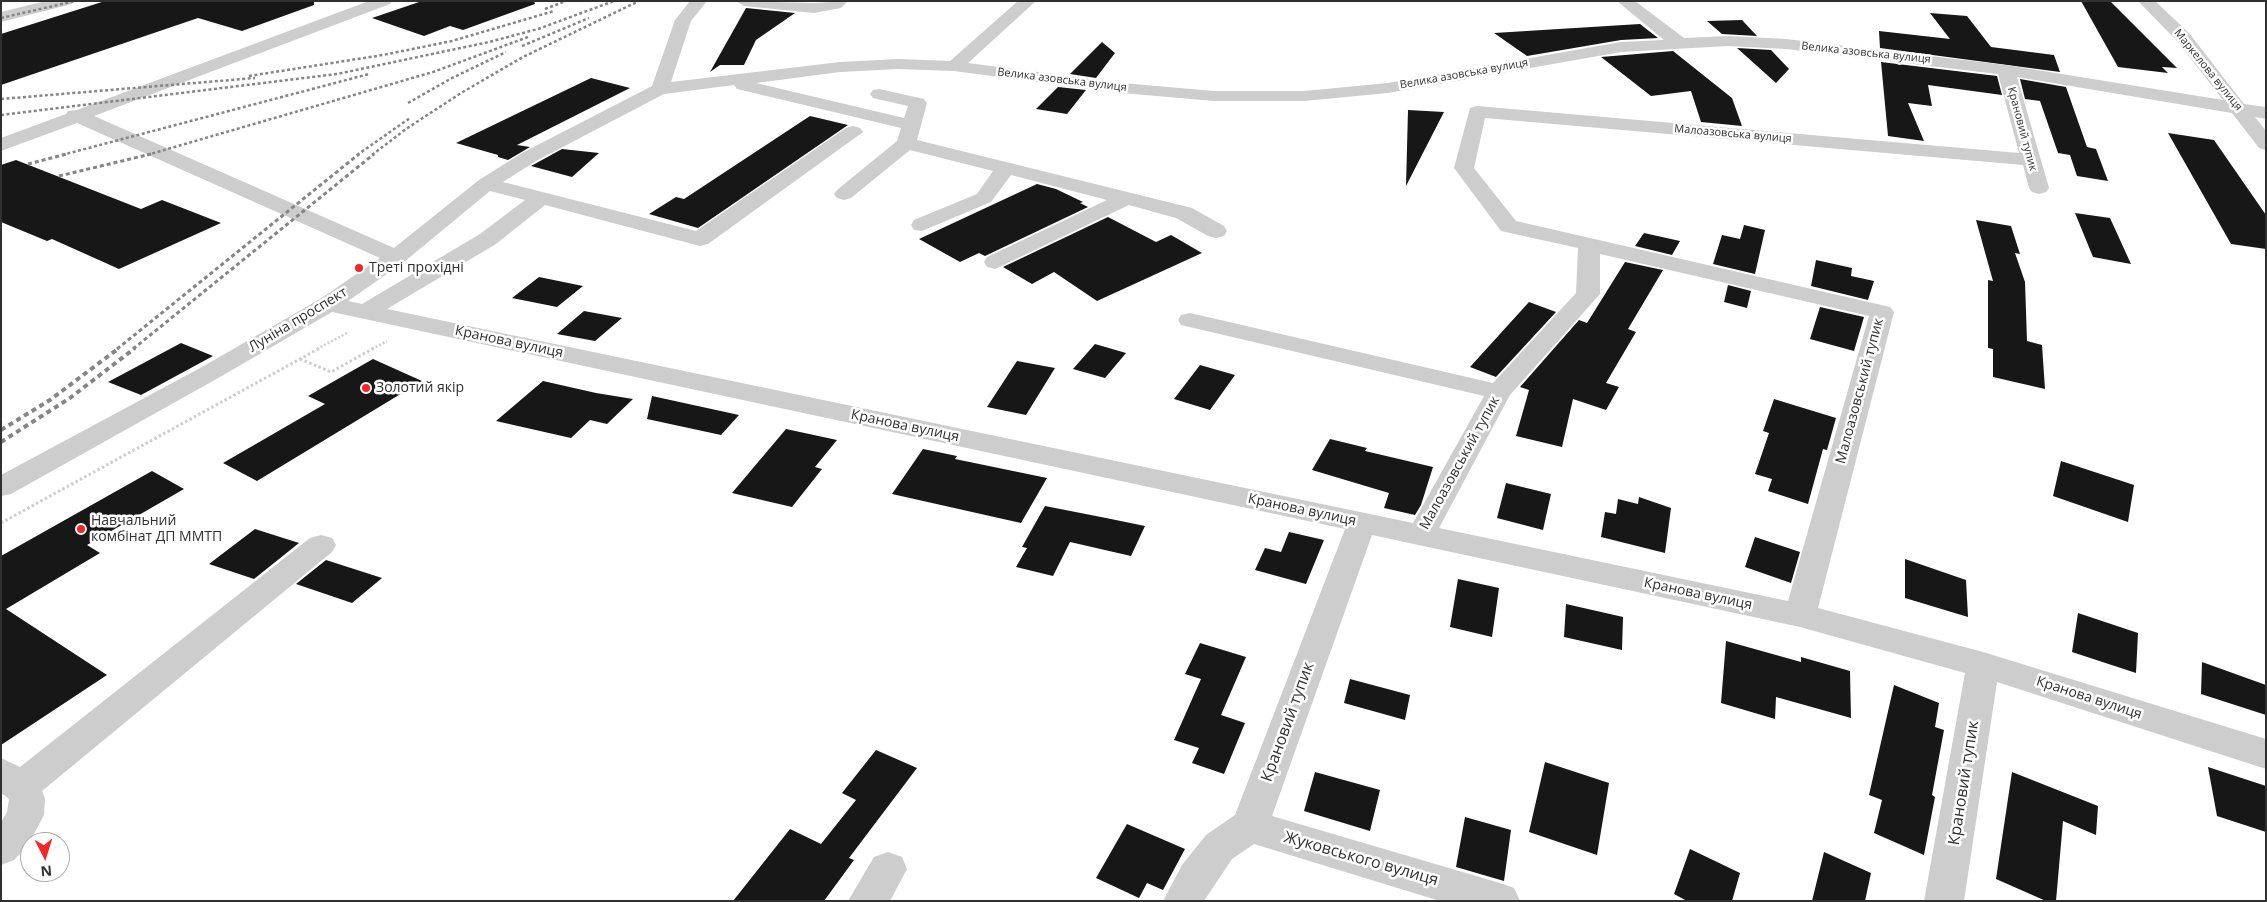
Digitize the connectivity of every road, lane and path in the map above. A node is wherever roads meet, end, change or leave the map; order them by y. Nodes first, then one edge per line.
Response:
1 (66, 1) edge
2 (384, 1) edge
3 (699, 1) edge
4 (744, 1) edge
5 (840, 1) edge
6 (1028, 1) edge
7 (1625, 1) edge
8 (2146, 1) edge
9 (819, 5) edge
10 (1, 17) edge
11 (1678, 42) junction
12 (954, 66) junction
13 (2006, 70) junction
14 (725, 80) junction
15 (660, 89) junction
16 (880, 94) dead end
17 (1465, 95) junction
18 (2239, 108) junction
19 (2266, 113) edge
20 (75, 115) junction
21 (853, 132) dead end
22 (909, 134) junction
23 (1, 144) edge
24 (2266, 144) edge
25 (2031, 160) junction
26 (1006, 168) junction
27 (486, 184) junction
28 (2039, 188) dead end
29 (844, 194) dead end
30 (541, 198) junction
31 (1126, 198) junction
32 (922, 225) dead end
33 (1216, 231) dead end
34 (1589, 244) junction
35 (396, 257) junction
36 (995, 262) dead end
37 (328, 304) junction
38 (372, 314) junction
39 (1190, 320) dead end
40 (418, 323) junction
41 (300, 359) junction
42 (1499, 392) junction
43 (1, 487) edge
44 (1, 523) edge
45 (1362, 523) junction
46 (1421, 535) junction
47 (322, 545) dead end
48 (1800, 615) junction
49 (1983, 665) junction
50 (2266, 754) edge
51 (11, 780) edge
52 (1250, 826) junction
53 (1, 848) edge
54 (888, 869) dead end
55 (868, 901) edge
56 (1184, 901) edge
57 (1500, 901) edge
58 (1944, 901) edge

1 - 10 street
2 - 20 street
3 - 15 street
4 - 9 street
5 - 9 street
6 - 12 street
7 - 11 street
8 - 18 street, Маркелова вулиця
11 - 13 street, Велика азовська вулиця
11 - 17 street, Велика азовська вулиця
12 - 14 street, Велика азовська вулиця
12 - 17 street, Велика азовська вулиця
13 - 18 street, Велика азовська вулиця
13 - 25 street, Крановий тупик
14 - 15 street, Велика азовська вулиця
14 - 22 street
15 - 27 street, Луніна проспект
16 - 22 street
17 - 25 street, Малоазовська вулиця
17 - 34 street, Малоазовський тупик
18 - 19 street, Велика азовська вулиця
18 - 24 street, Маркелова вулиця
20 - 23 street
20 - 35 street
21 - 30 street
22 - 26 street
22 - 29 street
25 - 28 street, Крановий тупик
26 - 31 street
26 - 32 street
27 - 30 street
27 - 35 street, Луніна проспект
30 - 38 street
31 - 33 street
31 - 36 street
34 - 42 street, Малоазовський тупик
34 - 48 street, Малоазовський тупик
35 - 37 street, Луніна проспект
37 - 38 street, Кранова вулиця
37 - 43 street, Луніна проспект
38 - 40 street, Кранова вулиця
38 - 41 path
39 - 42 street
40 - 41 path
40 - 45 street, Кранова вулиця
41 - 44 path
42 - 46 street, Малоазовський тупик
45 - 46 street, Кранова вулиця
45 - 52 street, Крановий тупик
46 - 48 street, Кранова вулиця
47 - 51 street
48 - 49 street, Кранова вулиця
49 - 50 street, Кранова вулиця
49 - 58 street, Крановий тупик
51 - 53 street
52 - 56 street
52 - 57 street, Жуковського вулиця
54 - 55 street

